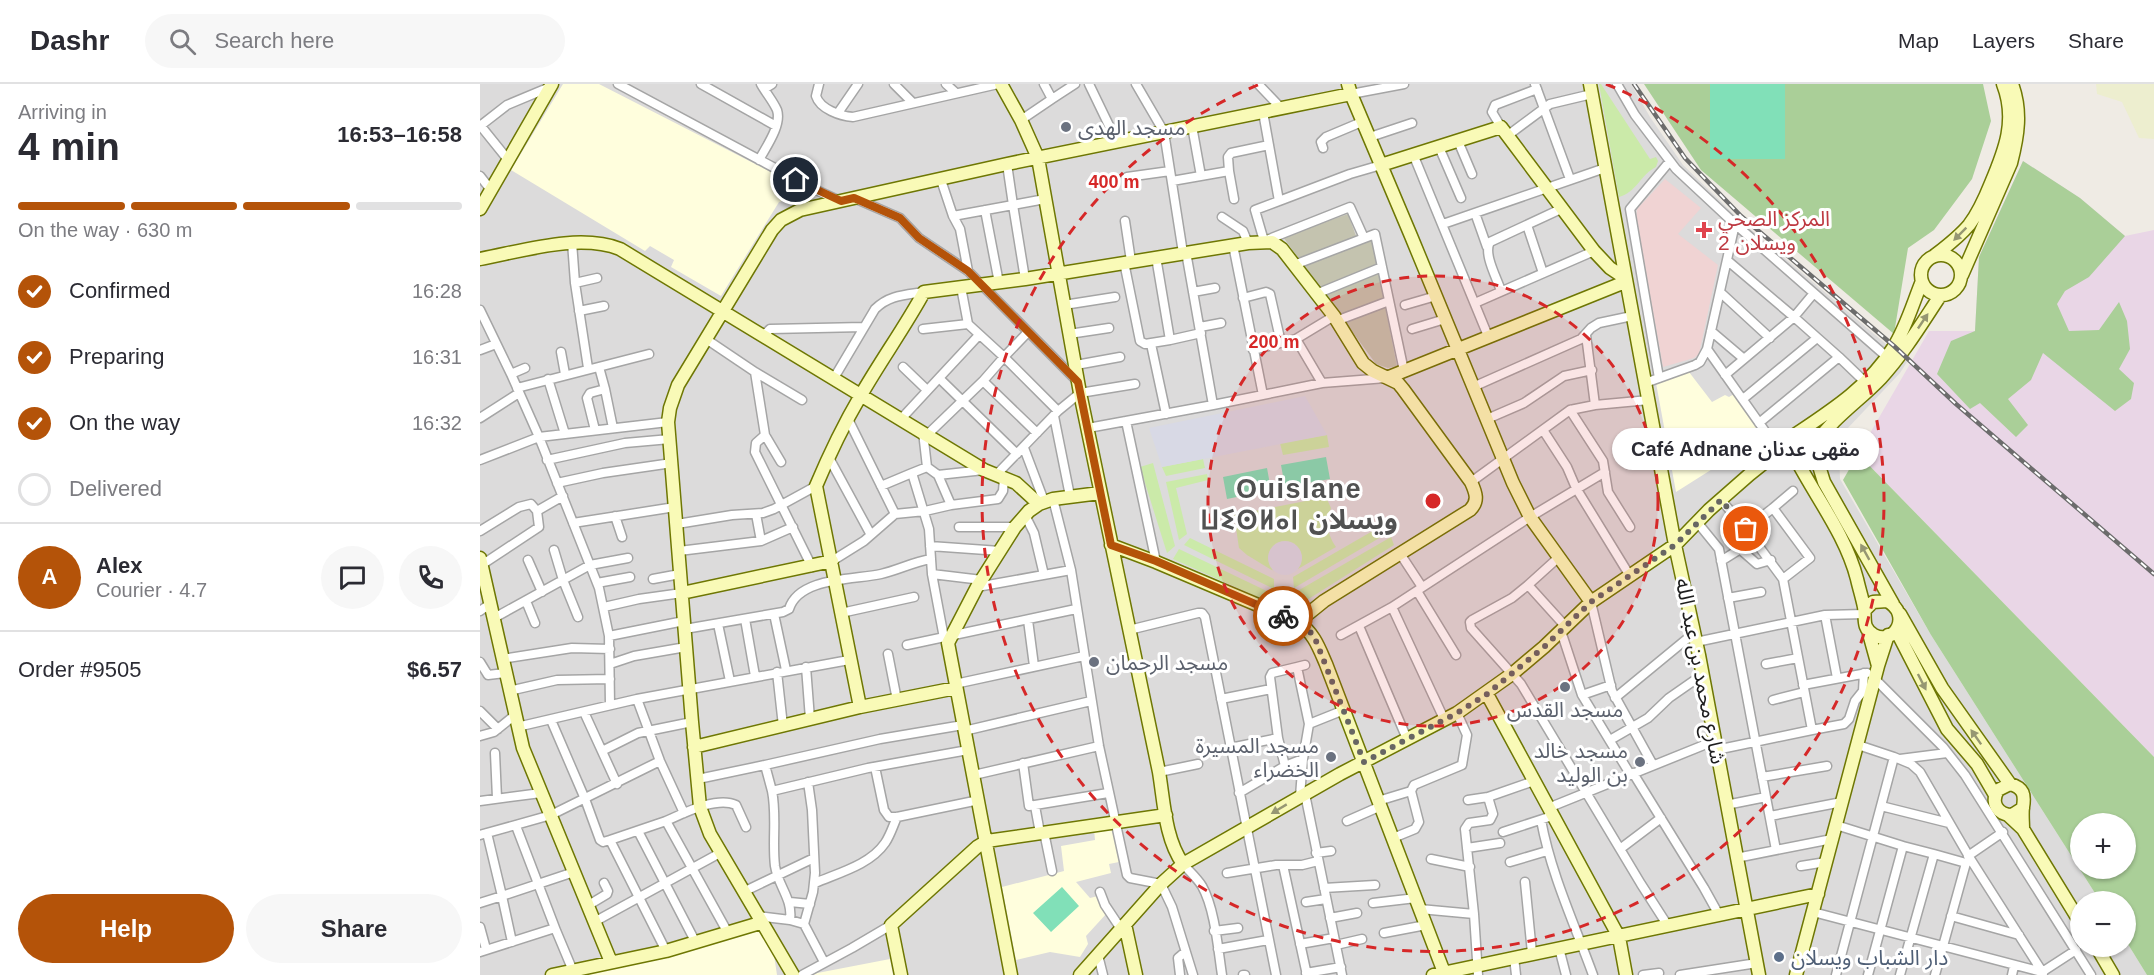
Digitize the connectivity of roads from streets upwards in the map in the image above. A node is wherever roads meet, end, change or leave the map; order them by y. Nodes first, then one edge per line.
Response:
1 (618, 84) edge
2 (819, 84) edge
3 (858, 84) edge
4 (894, 84) edge
5 (946, 84) edge
6 (999, 84) edge
7 (1044, 84) edge
8 (1075, 84) edge
9 (1089, 84) edge
10 (1136, 84) edge
11 (1258, 84) edge
12 (1404, 84) edge
13 (1617, 84) edge
14 (2003, 84) edge
15 (2012, 84) edge
16 (706, 85) edge
17 (551, 86) edge
18 (766, 86) edge
19 (1536, 86) edge
20 (1349, 89) edge
21 (1591, 89) edge
22 (956, 93) junction
23 (1052, 99) junction
24 (914, 103) junction
25 (1544, 107) junction
26 (1281, 108) junction
27 (1263, 112) junction
28 (838, 113) junction
29 (1021, 120) junction
30 (1364, 121) junction
31 (1412, 123) dead end
32 (480, 125) edge
33 (776, 126) junction
34 (1192, 126) junction
35 (1164, 132) junction
36 (1504, 132) junction
37 (1370, 137) junction
38 (1458, 141) junction
39 (1117, 142) junction
40 (1269, 145) junction
41 (1439, 147) junction
42 (1323, 148) dead end
43 (1413, 154) junction
44 (1038, 158) junction
45 (759, 160) junction
46 (509, 161) junction
47 (1670, 161) junction
48 (1007, 164) junction
49 (1381, 165) junction
50 (1605, 168) junction
51 (1170, 171) junction
52 (1229, 171) junction
53 (1472, 174) dead end
54 (480, 176) edge
55 (1201, 176) junction
56 (1127, 177) dead end
57 (1570, 179) junction
58 (941, 180) junction
59 (1172, 181) junction
60 (1546, 188) junction
61 (491, 190) junction
62 (854, 198) junction
63 (1461, 198) dead end
64 (1045, 199) junction
65 (1234, 199) dead end
66 (841, 201) junction
67 (1279, 201) junction
68 (1013, 205) junction
69 (1563, 208) junction
70 (1630, 208) junction
71 (480, 209) edge
72 (1613, 209) junction
73 (985, 210) junction
74 (1475, 213) junction
75 (953, 216) junction
76 (1222, 216) dead end
77 (1125, 221) dead end
78 (1443, 224) junction
79 (1735, 224) junction
80 (1527, 225) junction
81 (1364, 238) junction
82 (1264, 241) junction
83 (572, 242) junction
84 (1248, 243) junction
85 (1233, 245) junction
86 (1487, 247) junction
87 (1594, 251) junction
88 (1184, 253) junction
89 (1934, 256) junction
90 (1156, 257) junction
91 (480, 259) edge
92 (1128, 261) junction
93 (1728, 261) junction
94 (1294, 265) junction
95 (1382, 267) junction
96 (968, 271) junction
97 (1543, 273) junction
98 (1058, 274) junction
99 (1962, 275) junction
100 (597, 278) dead end
101 (1025, 279) junction
102 (1642, 279) junction
103 (1625, 280) junction
104 (1922, 281) junction
105 (575, 283) junction
106 (999, 283) junction
107 (982, 285) junction
108 (962, 287) junction
109 (1215, 288) dead end
110 (1501, 291) junction
111 (924, 292) junction
112 (1192, 292) junction
113 (1720, 292) junction
114 (1814, 293) junction
115 (1316, 294) junction
116 (1436, 296) junction
117 (1941, 296) junction
118 (1115, 297) dead end
119 (1243, 298) junction
120 (1389, 301) junction
121 (1475, 303) junction
122 (1064, 305) junction
123 (1405, 305) dead end
124 (604, 306) dead end
125 (480, 310) edge
126 (723, 310) junction
127 (579, 311) junction
128 (1632, 316) junction
129 (1794, 317) junction
130 (1335, 319) junction
131 (1445, 319) junction
132 (1221, 323) dead end
133 (968, 324) junction
134 (864, 327) junction
135 (923, 328) dead end
136 (1109, 328) dead end
137 (1412, 329) dead end
138 (1200, 330) junction
139 (1711, 331) junction
140 (1028, 332) junction
141 (1069, 334) junction
142 (764, 335) junction
143 (979, 335) junction
144 (1586, 335) junction
145 (1488, 336) junction
146 (1770, 338) junction
147 (1817, 338) junction
148 (706, 339) junction
149 (1296, 339) junction
150 (1170, 340) junction
151 (1281, 343) junction
152 (496, 344) junction
153 (1151, 344) junction
154 (1707, 349) junction
155 (480, 350) edge
156 (1254, 350) junction
157 (1457, 350) junction
158 (1654, 350) junction
159 (561, 352) dead end
160 (649, 354) dead end
161 (1004, 357) junction
162 (1120, 357) dead end
163 (1839, 357) junction
164 (1887, 357) junction
165 (1744, 359) junction
166 (1076, 365) junction
167 (1642, 365) junction
168 (599, 367) junction
169 (903, 367) dead end
170 (525, 368) dead end
171 (588, 368) junction
172 (1592, 370) junction
173 (1404, 371) junction
174 (755, 372) junction
175 (511, 374) junction
176 (565, 375) junction
177 (1725, 375) junction
178 (1389, 377) junction
179 (834, 378) junction
180 (939, 378) junction
181 (1659, 378) junction
182 (548, 379) junction
183 (983, 381) junction
184 (1865, 382) junction
185 (1322, 383) junction
186 (1645, 383) junction
187 (1135, 384) dead end
188 (1079, 387) junction
189 (1473, 387) junction
190 (605, 388) junction
191 (927, 390) junction
192 (518, 391) junction
193 (861, 394) junction
194 (1263, 395) junction
195 (1743, 399) junction
196 (802, 400) dead end
197 (1649, 400) junction
198 (961, 402) junction
199 (1213, 405) junction
200 (1595, 405) junction
201 (1570, 410) junction
202 (1056, 413) junction
203 (1166, 414) junction
204 (480, 418) edge
205 (848, 419) junction
206 (901, 419) junction
207 (1487, 419) junction
208 (1126, 421) junction
209 (668, 422) junction
210 (1759, 423) junction
211 (613, 428) junction
212 (1088, 428) junction
213 (596, 430) junction
214 (1543, 430) junction
215 (1037, 433) junction
216 (565, 434) junction
217 (925, 434) junction
218 (765, 435) junction
219 (539, 437) junction
220 (670, 439) junction
221 (1024, 448) junction
222 (1816, 448) junction
223 (1790, 450) junction
224 (1017, 454) junction
225 (828, 456) junction
226 (480, 460) edge
227 (547, 460) junction
228 (1502, 460) junction
229 (781, 462) dead end
230 (672, 464) junction
231 (927, 467) junction
232 (984, 470) junction
233 (1605, 472) junction
234 (912, 473) junction
235 (938, 475) junction
236 (1001, 476) junction
237 (1471, 482) junction
238 (557, 483) junction
239 (816, 486) junction
240 (881, 486) junction
241 (1576, 488) junction
242 (1793, 491) dead end
243 (1100, 493) junction
244 (563, 496) junction
245 (1070, 496) junction
246 (1721, 500) junction
247 (1045, 501) junction
248 (781, 505) junction
249 (951, 505) junction
250 (675, 507) junction
251 (1773, 508) junction
252 (537, 511) junction
253 (925, 511) junction
254 (756, 514) junction
255 (895, 514) junction
256 (1025, 515) junction
257 (615, 516) junction
258 (1530, 517) junction
259 (1697, 522) junction
260 (573, 523) junction
261 (677, 524) junction
262 (1015, 526) junction
263 (793, 527) junction
264 (959, 527) dead end
265 (1630, 527) dead end
266 (1746, 529) junction
267 (480, 531) edge
268 (871, 535) junction
269 (622, 537) dead end
270 (761, 541) junction
271 (1753, 541) junction
272 (1111, 545) junction
273 (1675, 545) junction
274 (930, 546) junction
275 (554, 550) dead end
276 (1741, 550) junction
277 (679, 551) junction
278 (1000, 551) junction
279 (1401, 555) junction
280 (1558, 557) junction
281 (628, 558) dead end
282 (931, 559) junction
283 (528, 560) dead end
284 (832, 561) junction
285 (1156, 561) junction
286 (1721, 561) junction
287 (1771, 561) junction
288 (480, 563) edge
289 (590, 565) junction
290 (812, 567) junction
291 (1071, 570) junction
292 (681, 574) junction
293 (932, 574) junction
294 (1044, 575) junction
295 (1630, 576) junction
296 (630, 577) dead end
297 (653, 579) dead end
298 (1784, 579) junction
299 (563, 580) junction
300 (835, 580) junction
301 (597, 583) junction
302 (979, 584) junction
303 (1528, 585) junction
304 (1420, 589) junction
305 (542, 592) junction
306 (1761, 592) dead end
307 (682, 593) junction
308 (914, 597) dead end
309 (1728, 598) junction
310 (526, 601) junction
311 (1591, 602) junction
312 (604, 607) junction
313 (1392, 607) junction
314 (485, 608) edge
315 (1076, 609) junction
316 (1896, 609) junction
317 (1864, 612) junction
318 (841, 613) junction
319 (774, 614) junction
320 (1825, 615) junction
321 (579, 617) dead end
322 (494, 618) junction
323 (745, 620) junction
324 (1028, 620) junction
325 (1298, 622) junction
326 (535, 623) dead end
327 (1792, 623) junction
328 (718, 624) junction
329 (684, 625) junction
330 (1359, 626) junction
331 (1563, 629) junction
332 (1129, 630) junction
333 (1868, 630) junction
334 (1892, 633) junction
335 (1341, 635) dead end
336 (1735, 635) junction
337 (609, 636) junction
338 (1695, 637) junction
339 (947, 638) junction
340 (907, 645) dead end
341 (686, 647) junction
342 (610, 649) junction
343 (888, 654) dead end
344 (1456, 655) dead end
345 (1084, 656) junction
346 (1798, 658) junction
347 (502, 659) junction
348 (849, 660) junction
349 (480, 662) edge
350 (610, 664) junction
351 (1766, 664) dead end
352 (1034, 666) junction
353 (806, 667) junction
354 (782, 671) junction
355 (505, 673) junction
356 (1873, 673) junction
357 (1512, 674) junction
358 (1702, 675) junction
359 (755, 676) junction
360 (1837, 678) junction
361 (610, 679) junction
362 (730, 681) junction
363 (1611, 685) junction
364 (955, 686) junction
365 (689, 688) junction
366 (1804, 688) junction
367 (1271, 689) junction
368 (509, 691) junction
369 (1487, 694) junction
370 (1582, 695) junction
371 (1615, 698) junction
372 (637, 699) junction
373 (1221, 699) junction
374 (897, 700) junction
375 (1773, 700) dead end
376 (1091, 701) junction
377 (610, 705) junction
378 (860, 707) junction
379 (1344, 710) junction
380 (480, 711) edge
381 (584, 712) junction
382 (1457, 713) junction
383 (810, 719) junction
384 (1444, 719) junction
385 (551, 720) junction
386 (516, 721) junction
387 (692, 722) junction
388 (1308, 724) junction
389 (783, 726) junction
390 (964, 728) junction
391 (498, 729) junction
392 (1632, 729) junction
393 (649, 730) junction
394 (1812, 730) junction
395 (480, 736) edge
396 (1278, 738) junction
397 (1407, 739) junction
398 (1610, 740) junction
399 (1755, 742) junction
400 (1099, 746) junction
401 (1715, 746) junction
402 (1858, 746) junction
403 (694, 747) junction
404 (1230, 748) junction
405 (968, 750) junction
406 (602, 751) junction
407 (495, 753) dead end
408 (1947, 753) junction
409 (1897, 758) junction
410 (1303, 759) junction
411 (660, 761) junction
412 (1364, 762) junction
413 (1023, 764) junction
414 (1198, 764) dead end
415 (765, 765) junction
416 (1653, 765) junction
417 (1285, 766) junction
418 (1827, 766) dead end
419 (875, 767) junction
420 (1159, 772) junction
421 (1632, 774) junction
422 (974, 775) junction
423 (1762, 777) junction
424 (698, 779) junction
425 (1534, 781) junction
426 (808, 783) junction
427 (617, 784) junction
428 (2010, 784) junction
429 (771, 791) junction
430 (1411, 791) junction
431 (1239, 792) junction
432 (1586, 792) junction
433 (542, 793) junction
434 (1108, 794) junction
435 (1302, 795) junction
436 (1995, 795) junction
437 (1488, 797) junction
438 (1766, 797) junction
439 (498, 798) junction
440 (585, 800) junction
441 (979, 800) junction
442 (1468, 800) dead end
443 (480, 801) edge
444 (1842, 802) junction
445 (1380, 804) junction
446 (1726, 805) junction
447 (1035, 806) junction
448 (1881, 806) junction
449 (700, 807) junction
450 (2023, 808) junction
451 (684, 813) junction
452 (1547, 814) junction
453 (550, 815) junction
454 (1166, 815) junction
455 (2008, 815) junction
456 (1770, 816) junction
457 (897, 817) junction
458 (1661, 818) junction
459 (1347, 821) dead end
460 (666, 822) junction
461 (1949, 822) junction
462 (1116, 823) junction
463 (1836, 825) junction
464 (516, 826) junction
465 (746, 827) dead end
466 (1247, 828) junction
467 (2023, 829) junction
468 (638, 831) junction
469 (1042, 832) junction
470 (1503, 832) dead end
471 (2003, 832) junction
472 (484, 834) edge
473 (1873, 837) junction
474 (1393, 838) junction
475 (1832, 839) junction
476 (610, 840) junction
477 (987, 841) junction
478 (1500, 843) dead end
479 (1903, 846) junction
480 (1467, 848) junction
481 (1620, 849) junction
482 (1776, 850) junction
483 (1331, 851) dead end
484 (1547, 851) junction
485 (720, 853) junction
486 (1934, 854) junction
487 (1317, 857) junction
488 (814, 858) junction
489 (1736, 858) junction
490 (1431, 859) dead end
491 (1968, 859) junction
492 (1510, 862) dead end
493 (1826, 862) junction
494 (1183, 864) junction
495 (1283, 865) junction
496 (1800, 866) dead end
497 (1470, 867) junction
498 (1255, 868) junction
499 (692, 870) junction
500 (1052, 871) dead end
501 (574, 872) junction
502 (1227, 873) dead end
503 (777, 875) junction
504 (1525, 882) dead end
505 (538, 883) junction
506 (604, 883) dead end
507 (815, 883) junction
508 (1161, 884) junction
509 (664, 885) junction
510 (1375, 885) dead end
511 (1324, 888) junction
512 (743, 892) junction
513 (1100, 892) dead end
514 (1818, 894) junction
515 (502, 896) junction
516 (639, 899) junction
517 (1326, 899) junction
518 (790, 902) junction
519 (1306, 902) dead end
520 (480, 903) edge
521 (1373, 903) dead end
522 (810, 904) junction
523 (1418, 904) junction
524 (587, 906) junction
525 (2070, 906) edge
526 (1747, 909) junction
527 (1813, 912) junction
528 (1358, 913) dead end
529 (1474, 914) junction
530 (1719, 915) junction
531 (1951, 916) junction
532 (1330, 918) junction
533 (758, 919) junction
534 (790, 920) junction
535 (1850, 921) junction
536 (594, 922) junction
537 (804, 924) junction
538 (891, 925) junction
539 (1426, 925) junction
540 (1123, 926) junction
541 (1668, 926) junction
542 (480, 927) edge
543 (555, 928) junction
544 (1238, 928) dead end
545 (1880, 930) junction
546 (1214, 931) junction
547 (728, 933) junction
548 (1384, 933) dead end
549 (2019, 935) junction
550 (1619, 937) junction
551 (1911, 938) junction
552 (1362, 939) dead end
553 (1268, 940) junction
554 (2070, 940) edge
555 (1335, 941) junction
556 (512, 942) junction
557 (696, 943) junction
558 (1300, 944) junction
559 (1582, 944) junction
560 (1943, 947) junction
561 (1558, 948) junction
562 (1218, 949) junction
563 (483, 951) edge
564 (666, 951) junction
565 (1185, 952) junction
566 (1532, 953) junction
567 (2070, 954) edge
568 (1098, 955) junction
569 (1514, 957) junction
570 (2080, 957) edge
571 (2103, 957) edge
572 (824, 962) junction
573 (611, 963) junction
574 (2014, 966) junction
575 (1758, 969) edge
576 (573, 971) junction
577 (1341, 971) edge
578 (1478, 971) edge
579 (1659, 973) dead end
580 (1306, 974) edge
581 (1440, 974) edge
582 (2043, 974) edge
583 (552, 975) edge
584 (793, 975) edge
585 (802, 975) edge
586 (901, 975) edge
587 (1011, 975) edge
588 (1080, 975) edge
589 (1103, 975) edge
590 (1136, 975) edge
591 (1180, 975) edge
592 (1193, 975) edge
593 (1222, 975) edge
594 (1276, 975) edge
595 (1516, 975) edge
596 (1566, 975) edge
597 (1593, 975) edge
598 (1626, 975) edge
599 (1643, 975) edge
600 (1680, 975) edge
601 (1796, 975) edge
602 (1836, 975) edge
603 (1868, 975) edge
604 (1900, 975) edge
605 (1935, 975) edge
606 (2012, 975) edge
607 (2091, 975) edge
608 (2114, 975) edge

1 - 45 street
2 - 28 street
3 - 28 street
4 - 24 street
5 - 22 street
6 - 22 street
6 - 29 street
7 - 23 street
8 - 23 street
9 - 39 street
10 - 35 street
11 - 26 street
12 - 20 street
13 - 47 street
14 -> 89 street
15 - 99 street
16 - 33 street
17 - 32 street
17 - 46 street
18 - 33 street
19 - 25 street
19 - 36 street
20 - 26 street
20 - 30 street
21 - 25 street
21 - 50 street, شارع محمد بن عبد الله
22 - 24 street
23 - 29 street
24 - 28 street
25 - 36 street
25 - 57 street
26 - 27 street
27 - 34 street
27 - 40 street
29 - 44 street
30 - 37 street
30 - 42 street
31 - 37 street
32 - 46 street
33 - 45 street
34 - 35 street
34 - 55 street
35 - 39 street
35 - 51 street
36 - 38 street
36 - 60 street
37 - 49 street
38 - 41 street
38 - 53 street
39 - 44 street
40 - 52 street
40 - 67 street
41 - 43 street
41 - 63 street
43 - 49 street
43 - 78 street
44 - 48 street
44 - 64 street
45 - 66 street
46 - 61 street
47 - 70 street
47 - 79 street
48 - 58 street
48 - 68 street
49 - 67 street
49 - 116 street
50 - 57 street
50 - 72 street, شارع محمد بن عبد الله
51 - 56 street
51 - 59 street
52 - 55 street
52 - 65 street
54 - 61 street
55 - 59 street
57 - 60 street
58 - 62 street
58 - 75 street
59 - 88 street
60 - 69 street
60 - 74 street
61 - 71 street
62 - 66 street
62 - 96 street
64 - 68 street
64 - 98 street
66 - 126 street
67 - 82 street
68 - 73 street
68 - 101 street
69 - 80 street
69 - 87 street
70 - 72 street
70 - 102 street
72 - 103 street, شارع محمد بن عبد الله
73 - 75 street
73 - 106 street
74 - 78 street
74 - 86 street
75 - 96 street
76 - 84 street
77 - 92 street
78 - 121 street
79 - 93 street
79 - 114 street
80 - 86 street
80 - 97 street
81 - 82 street
81 - 94 street
81 - 95 street
82 - 84 street
82 - 94 street
83 - 91 street
83 - 105 street
83 - 126 street
84 - 85 street
85 - 88 street
85 - 119 street
86 - 110 street
87 - 97 street
87 - 103 street
88 - 90 street
88 - 112 street
89 - 99 street
89 - 104 street
90 - 92 street
90 - 150 street
92 - 98 street
92 - 153 street
93 - 113 street
93 - 129 street
94 - 115 street
95 - 115 street
95 - 120 street
96 - 107 street
97 - 110 street
98 - 101 street
98 - 122 street
99 - 117 street
100 - 105 street
101 - 106 street
102 - 103 street
102 - 158 street
103 - 128 street, شارع محمد بن عبد الله
103 - 145 street
104 - 117 street
104 - 164 street
105 - 127 street
106 - 107 street
107 - 108 street
107 - 140 street
108 - 111 street
108 - 133 street
109 - 112 street
110 - 121 street
111 - 134 street
111 - 193 street
112 - 138 street
113 - 139 street
113 - 146 street
114 - 129 street
114 - 164 street
115 - 130 street
116 - 123 street
116 - 131 street
222 -> 117 street
118 - 122 street
119 - 151 street
119 - 156 street
120 - 130 street
120 - 173 street
121 - 145 street
122 - 141 street
124 - 127 street
125 - 152 street
126 - 142 street
126 - 148 street
127 - 171 street
128 - 144 street
128 - 167 street, شارع محمد بن عبد الله
129 - 146 street
129 - 147 street
130 - 149 street
130 - 178 street
131 - 137 street
131 - 157 street
132 - 138 street
133 - 135 street
133 - 143 street
134 - 142 street
134 - 179 street
136 - 141 street
138 - 150 street
138 - 199 street
139 - 154 street
139 - 165 street
140 - 161 street
140 - 188 street
141 - 166 street
142 - 179 street
143 - 161 street
143 - 180 street
144 - 172 street
144 - 189 street
145 - 157 street
146 - 165 street
147 - 163 street
147 - 195 street
148 - 174 street
148 - 209 street
149 - 151 street
149 - 185 street
150 - 153 street
151 - 156 street
152 - 155 street
152 - 175 street
153 - 203 street
154 - 177 street
154 - 181 street
156 - 194 street
157 - 173 street
157 - 189 street
158 - 167 street
158 - 181 street
159 - 176 street
160 - 168 street
161 - 183 street
161 - 202 street
162 - 166 street
163 - 184 street
163 - 210 street
164 - 184 street
165 - 177 street
166 - 188 street
167 - 186 street, شارع محمد بن عبد الله
168 - 171 street
168 - 190 street
169 - 191 street
170 - 175 street
171 - 176 street
172 - 200 street
172 - 207 street
173 - 178 street
174 - 196 street
174 - 218 street
175 - 192 street
176 - 182 street
177 - 195 street
178 - 185 street
178 - 237 street
179 - 193 street
180 - 191 street
180 - 198 street
181 - 186 street
182 - 192 street
182 - 216 street
183 - 198 street
183 - 215 street
184 - 223 street
185 - 194 street
186 - 197 street, شارع محمد بن عبد الله
187 - 188 street
188 - 202 street
188 - 212 street
189 - 207 street
190 - 211 street
190 - 213 street
191 - 206 street
192 - 204 street
192 - 219 street
193 - 205 street
193 - 206 street
194 - 199 street
195 - 210 street
197 - 200 street
197 - 273 street, شارع محمد بن عبد الله
198 - 217 street
198 - 224 street
199 - 203 street
200 - 201 street
201 - 214 street
201 - 233 street
202 - 215 street
202 - 245 street
203 - 208 street
205 - 225 street
205 - 240 street
206 - 217 street
207 - 228 street
208 - 212 street
208 - 285 street
209 - 211 street
209 - 220 street
210 - 223 street
211 - 213 street
212 - 243 street
213 - 216 street
214 - 228 street
214 - 241 street
215 - 221 street
216 - 219 street
217 - 231 street
217 - 232 street
218 - 229 street
218 - 248 street
219 - 226 street
219 - 227 street
220 - 227 street
220 - 230 street
221 - 224 street
221 - 247 street
222 - 223 street
222 - 223 street
316 -> 222 street
223 - 246 street
223 - 317 street
224 - 236 street
225 - 239 street
225 - 268 street
227 - 238 street
228 - 237 street
228 - 258 street
230 - 238 street
230 - 250 street
231 - 234 street
231 - 235 street
232 - 235 street
232 - 236 street
233 - 241 street
233 - 265 street
234 - 240 street
234 - 253 street
235 - 249 street
236 - 247 street
236 - 249 street
237 - 279 street
238 - 244 street
239 - 248 street
239 - 284 street
240 - 255 street
241 - 258 street
241 - 295 street
242 - 251 street
243 - 245 street
243 - 272 street
244 - 252 street
244 - 260 street
245 - 247 street
246 - 259 street
246 - 266 street
247 - 256 street
247 - 291 street
248 - 254 street
248 - 263 street
249 - 253 street
250 - 257 street
250 - 261 street
251 - 266 street
251 - 298 street
252 - 267 street
252 - 288 street
253 - 255 street
253 - 274 street
254 - 261 street
254 - 270 street
255 - 268 street
256 - 262 street
256 - 294 street
257 - 260 street
257 - 269 street
258 - 280 street
258 - 304 street
259 - 273 street
259 - 286 street
260 - 289 street
261 - 277 street
262 - 264 street
262 - 278 street
263 - 270 street
263 - 290 street
266 - 271 street
268 - 284 street
270 - 277 street
271 - 276 street
271 - 287 street
272 - 285 street
272 - 332 street
273 - 295 street
273 - 338 street, شارع محمد بن عبد الله
274 - 278 street
274 - 282 street
275 - 299 street
276 - 286 street
276 - 287 street
277 - 292 street
278 - 302 street
279 - 304 street
279 - 325 street
280 - 303 street
280 - 311 street
281 - 289 street
282 - 293 street
282 - 300 street
283 - 305 street
284 - 290 street
284 - 300 street
285 - 325 street
286 - 309 street
287 - 298 street
288 - 314 street
289 - 299 street
289 - 301 street
290 - 307 street
291 - 294 street
291 - 315 street
292 - 297 street
292 - 307 street
293 - 302 street
293 - 339 street
294 - 302 street
295 - 311 street
296 - 301 street
298 - 327 street
299 - 305 street
299 - 321 street
300 - 318 street
300 - 319 street
301 - 312 street
302 - 339 street
303 - 331 street
303 - 357 street
304 - 313 street
304 - 344 street
305 - 310 street
306 - 309 street
307 - 312 street
307 - 329 street
308 - 318 street
309 - 336 street
310 - 322 street
310 - 326 street
311 - 331 street
311 - 363 street
312 - 337 street
313 - 330 street
313 - 384 street
314 - 322 street
315 - 324 street
315 - 345 street
316 - 317 street
316 - 334 street
428 -> 316 street
317 - 320 street
317 - 333 street
318 - 348 street
319 - 323 street
319 - 354 street
320 - 327 street
320 - 360 street
322 - 347 street
323 - 328 street
323 - 359 street
324 - 339 street
324 - 352 street
325 - 379 street
327 - 336 street
327 - 346 street
328 - 329 street
328 - 362 street
329 - 337 street
329 - 341 street
330 - 335 street
330 - 397 street
331 - 357 street
331 - 370 street
332 - 373 street
332 - 420 street
333 - 334 street
333 - 356 street
334 - 356 street
334 -> 436 street
336 - 338 street
336 - 399 street
337 - 342 street
338 - 358 street, شارع محمد بن عبد الله
338 - 371 street
339 - 340 street
339 - 364 street
341 - 350 street
341 - 365 street
342 - 347 street
342 - 350 street
343 - 374 street
345 - 352 street
345 - 376 street
346 - 351 street
346 - 366 street
347 - 355 street
348 - 353 street
348 - 378 street
349 - 355 street
350 - 361 street
352 - 364 street
353 - 354 street
353 - 383 street
354 - 359 street
354 - 389 street
355 - 368 street
356 - 360 street
356 - 394 street
356 - 402 street
356 - 408 street
357 - 369 street
357 - 432 street
358 - 392 street
358 - 401 street, شارع محمد بن عبد الله
359 - 362 street
360 - 366 street
361 - 368 street
361 - 377 street
362 - 365 street
363 - 370 street
363 - 371 street
364 - 374 street
364 - 390 street
365 - 372 street
365 - 387 street
366 - 375 street
366 - 394 street
367 - 373 street
367 - 388 street
367 - 396 street
368 - 386 street
369 - 382 street
369 - 425 street
370 - 398 street
371 - 392 street
372 - 377 street
372 - 393 street
373 - 404 street
374 - 378 street
376 - 390 street
376 - 400 street
377 - 381 street
378 - 383 street
379 - 388 street
379 - 412 street
380 - 391 street
381 - 385 street
381 - 406 street
382 - 384 street
382 - 430 street
383 - 389 street
384 - 397 street
385 - 386 street
385 - 440 street
386 - 391 street
386 - 433 street
387 - 393 street
387 - 403 street
388 - 410 street
389 - 403 street
390 - 405 street
390 - 415 street
391 - 395 street
392 - 398 street
392 - 416 street
393 - 406 street
393 - 411 street
394 - 399 street
396 - 404 street
396 - 417 street
397 - 412 street
398 - 421 street
399 - 401 street
399 - 423 street
400 - 413 street
400 - 434 street
401 - 416 street
401 - 446 street, شارع محمد بن عبد الله
402 - 409 street
402 - 444 street
403 - 424 street
404 - 431 street
405 - 419 street
405 - 422 street
406 - 427 street
407 - 439 street
408 - 409 street
408 - 471 street
409 - 448 street
409 - 461 street
410 - 417 street
410 - 435 street
411 - 427 street
411 - 451 street
412 - 435 street
412 - 445 street
413 - 422 street
413 - 447 street
414 - 420 street
415 - 424 street
415 - 429 street
416 - 421 street
417 - 431 street
418 - 423 street
419 - 426 street
419 - 457 street
420 - 454 street
421 - 432 street
421 - 458 street
422 - 441 street
423 - 438 street
424 - 449 street
425 - 437 street
425 - 452 street
426 - 429 street
426 - 488 street
427 - 440 street
428 - 436 street
428 - 450 street
429 - 503 street
430 - 445 street
430 - 474 street
431 - 466 street
432 - 452 street
432 - 481 street
433 - 439 street
433 - 453 street
434 - 447 street
434 - 462 street
435 -> 466 street
435 - 487 street
436 - 455 street
437 - 442 street
437 - 480 street
438 - 446 street
438 - 456 street
439 - 443 street
440 - 453 street
440 - 476 street
441 - 457 street
441 - 477 street
444 - 456 street
444 - 463 street
445 - 459 street
445 - 474 street
446 - 489 street, شارع محمد بن عبد الله
447 - 469 street
448 - 461 street
448 - 473 street
449 - 451 street
449 - 465 street
449 - 485 street
450 - 455 street
450 - 467 street
451 - 460 street
452 - 470 street
452 - 484 street
452 - 550 street
453 - 464 street
453 - 501 street
454 - 462 street
454 - 494 street
455 - 467 street
456 - 482 street
457 - 507 street
458 - 481 street
458 - 530 street
460 - 468 street
460 - 499 street
461 - 491 street
462 - 469 street
462 - 508 street
463 - 473 street
463 - 475 street
464 - 472 street
464 - 505 street
466 - 494 street
466 - 498 street
467 - 525 street
468 - 476 street
468 - 509 street
469 - 477 street
469 - 500 street
471 - 491 street
471 - 554 street
472 - 515 street
473 - 479 street
473 - 535 street
474 - 523 street
475 - 482 street
475 - 493 street
476 - 516 street
477 - 538 street
477 - 587 street
478 - 480 street
479 - 486 street
479 - 545 street
480 - 497 street
481 - 541 street
482 - 489 street
483 - 487 street
484 - 492 street
484 - 559 street
485 - 499 street
485 - 512 street
486 - 491 street
486 - 551 street
487 - 495 street
487 - 511 street
488 - 503 street
488 - 507 street
489 - 526 street, شارع محمد بن عبد الله
490 - 497 street
491 - 531 street
491 - 549 street
493 - 496 street
493 - 514 street
494 - 508 street
494 - 546 street
495 - 498 street
495 - 558 street
497 - 529 street
498 - 502 street
498 - 553 street
499 - 509 street
499 - 547 street
501 - 505 street
501 - 524 street
503 - 512 street
503 - 518 street
504 - 566 street
505 - 515 street
505 - 543 street
506 - 524 street
507 - 522 street
508 - 540 street
508 - 565 street
509 - 516 street
509 - 557 street
510 - 511 street
511 - 517 street
512 - 533 street
513 - 540 street
514 - 526 street
514 - 527 street
515 - 520 street
515 - 556 street
516 - 536 street
516 - 564 street
517 - 519 street
517 - 532 street
518 - 522 street
518 - 534 street
521 - 523 street
522 - 537 street
523 - 529 street
523 - 539 street
524 - 536 street
526 - 530 street
526 - 575 street, شارع محمد بن عبد الله
527 - 535 street
527 - 601 street
528 - 532 street
529 - 578 street
530 - 541 street
531 - 549 street
531 - 560 street
532 - 555 street
533 - 534 street
533 - 547 street
533 - 584 street
534 - 537 street
535 - 545 street
535 - 602 street
536 - 573 street
537 - 572 street
538 - 572 street
538 - 586 street
539 - 548 street
539 - 581 street
540 - 568 street
540 - 590 street
541 - 550 street
542 - 563 street
543 - 556 street
543 - 576 street
544 - 546 street
545 - 551 street
545 - 603 street
546 - 562 street
547 - 557 street
549 - 582 street
550 - 559 street
550 - 598 street
551 - 560 street
551 - 604 street
552 - 555 street
553 - 562 street
553 - 594 street
555 - 558 street
555 - 577 street
556 - 563 street
557 - 564 street
558 - 580 street
559 - 561 street
559 - 597 street
560 - 574 street
560 - 605 street
561 - 566 street
561 - 596 street
562 - 593 street
564 - 573 street
565 - 591 street
565 - 592 street
566 - 569 street
567 - 582 street
568 - 588 street
568 - 589 street
569 - 578 street
569 - 595 street
570 - 607 street
571 - 608 street
572 - 585 street
573 - 576 street
574 - 582 street
574 - 606 street
575 - 600 street
576 - 583 street
577 - 580 street
578 - 581 street
579 - 599 street

